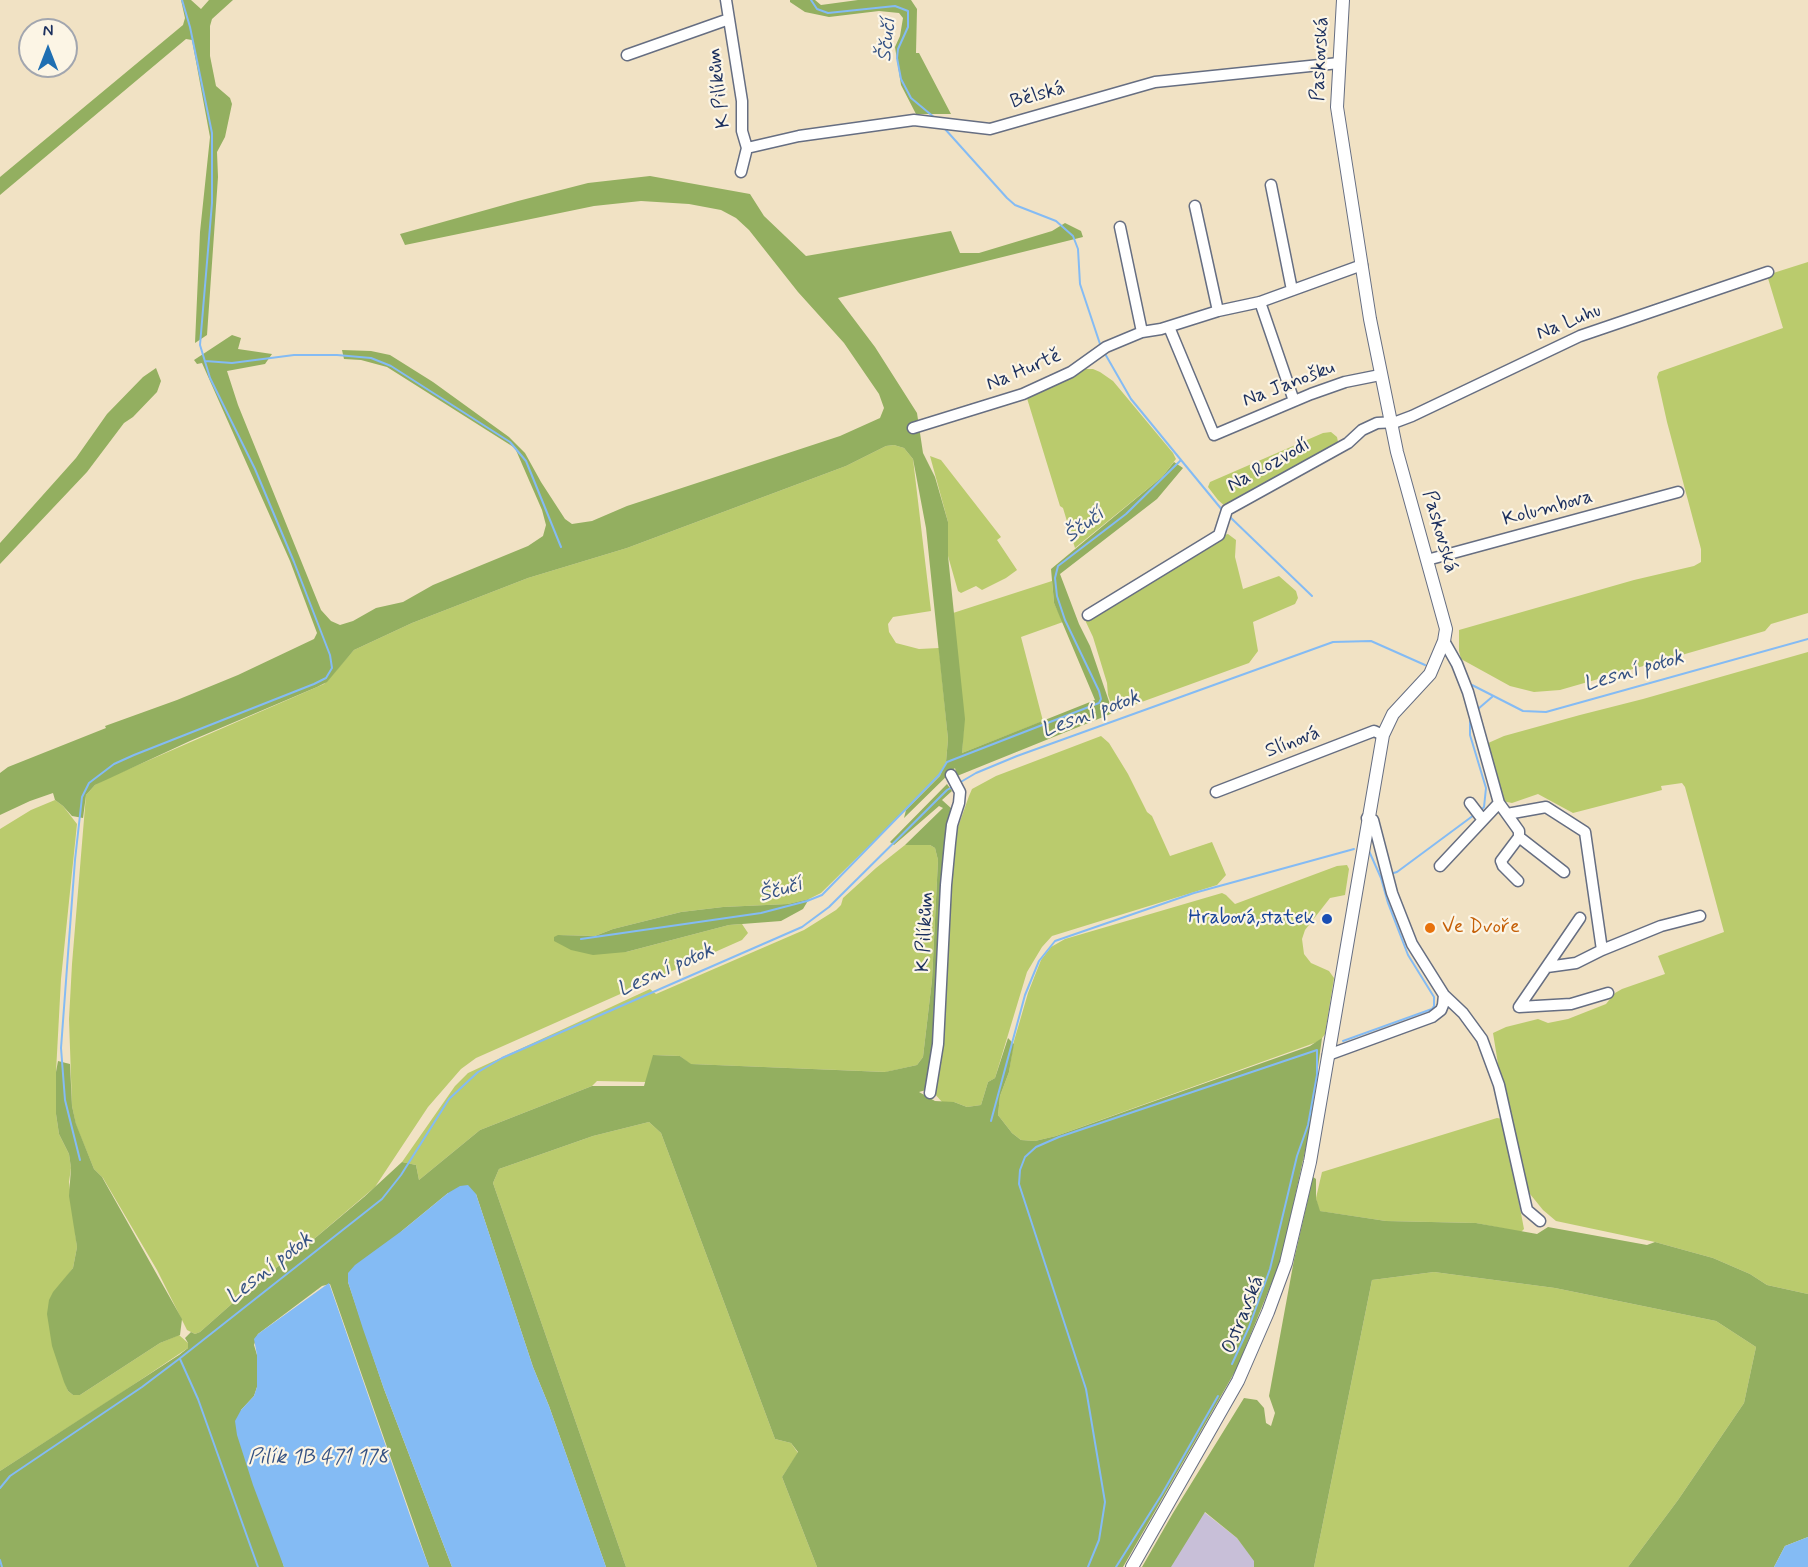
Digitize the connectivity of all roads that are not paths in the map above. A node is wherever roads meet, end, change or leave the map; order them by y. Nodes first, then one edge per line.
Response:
1 (726, 0) edge
2 (1343, 0) edge
3 (729, 19) junction
4 (627, 55) dead end
5 (1339, 63) junction
6 (747, 148) junction
7 (741, 172) dead end
8 (1271, 185) dead end
9 (1195, 206) dead end
10 (1120, 226) dead end
11 (1362, 265) junction
12 (1768, 272) dead end
13 (1292, 290) junction
14 (1260, 302) junction
15 (1218, 311) junction
16 (1168, 327) junction
17 (1142, 332) junction
18 (1380, 375) junction
19 (1294, 401) junction
20 (1390, 422) junction
21 (914, 428) dead end
22 (1678, 492) dead end
23 (1427, 560) junction
24 (1088, 615) dead end
25 (1444, 641) junction
26 (1383, 735) junction
27 (954, 782) dead end
28 (1216, 792) dead end
29 (1499, 803) junction
30 (1506, 814) junction
31 (1368, 818) junction
32 (1519, 837) junction
33 (1440, 866) dead end
34 (1564, 872) dead end
35 (1518, 881) dead end
36 (1700, 916) dead end
37 (1580, 918) dead end
38 (1602, 950) junction
39 (1547, 967) junction
40 (1608, 993) dead end
41 (1444, 995) junction
42 (1329, 1055) junction
43 (930, 1093) dead end
44 (1540, 1221) dead end
45 (1132, 1567) edge

1 - 3 street, K Pilíkům
2 - 5 street, Paskovská
3 - 4 street
3 - 6 street, K Pilíkům
5 - 6 street, Bělská
5 - 11 street, Paskovská
6 - 7 street, K Pilíkům
8 - 13 street
9 - 15 street
10 - 17 street
11 - 13 street, Na Hurtě
11 - 18 street, Paskovská
12 - 20 street, Na Luhu
13 - 14 street, Na Hurtě
14 - 15 street, Na Hurtě
14 - 19 street
15 - 16 street, Na Hurtě
16 - 17 street, Na Hurtě
16 - 19 street, Na Janošku
17 - 21 street, Na Hurtě
18 - 19 street, Na Janošku
18 - 20 street, Paskovská
20 - 23 street, Paskovská
20 - 24 street, Na Rozvodí
22 - 23 street, Kolumbova
23 - 25 street, Paskovská
25 - 26 street, Paskovská
25 - 29 street
26 - 28 street, Slínová
26 - 31 street, Paskovská
27 - 43 street, K Pilíkům
29 - 30 street
29 - 33 street
30 - 32 street
30 - 38 street
31 - 41 street
31 - 42 street, Paskovská
32 - 34 street
32 - 35 street
36 - 38 street
37 - 39 street
38 - 39 street
39 - 40 street
41 - 42 street
41 - 44 street
42 - 45 street, Ostravská

